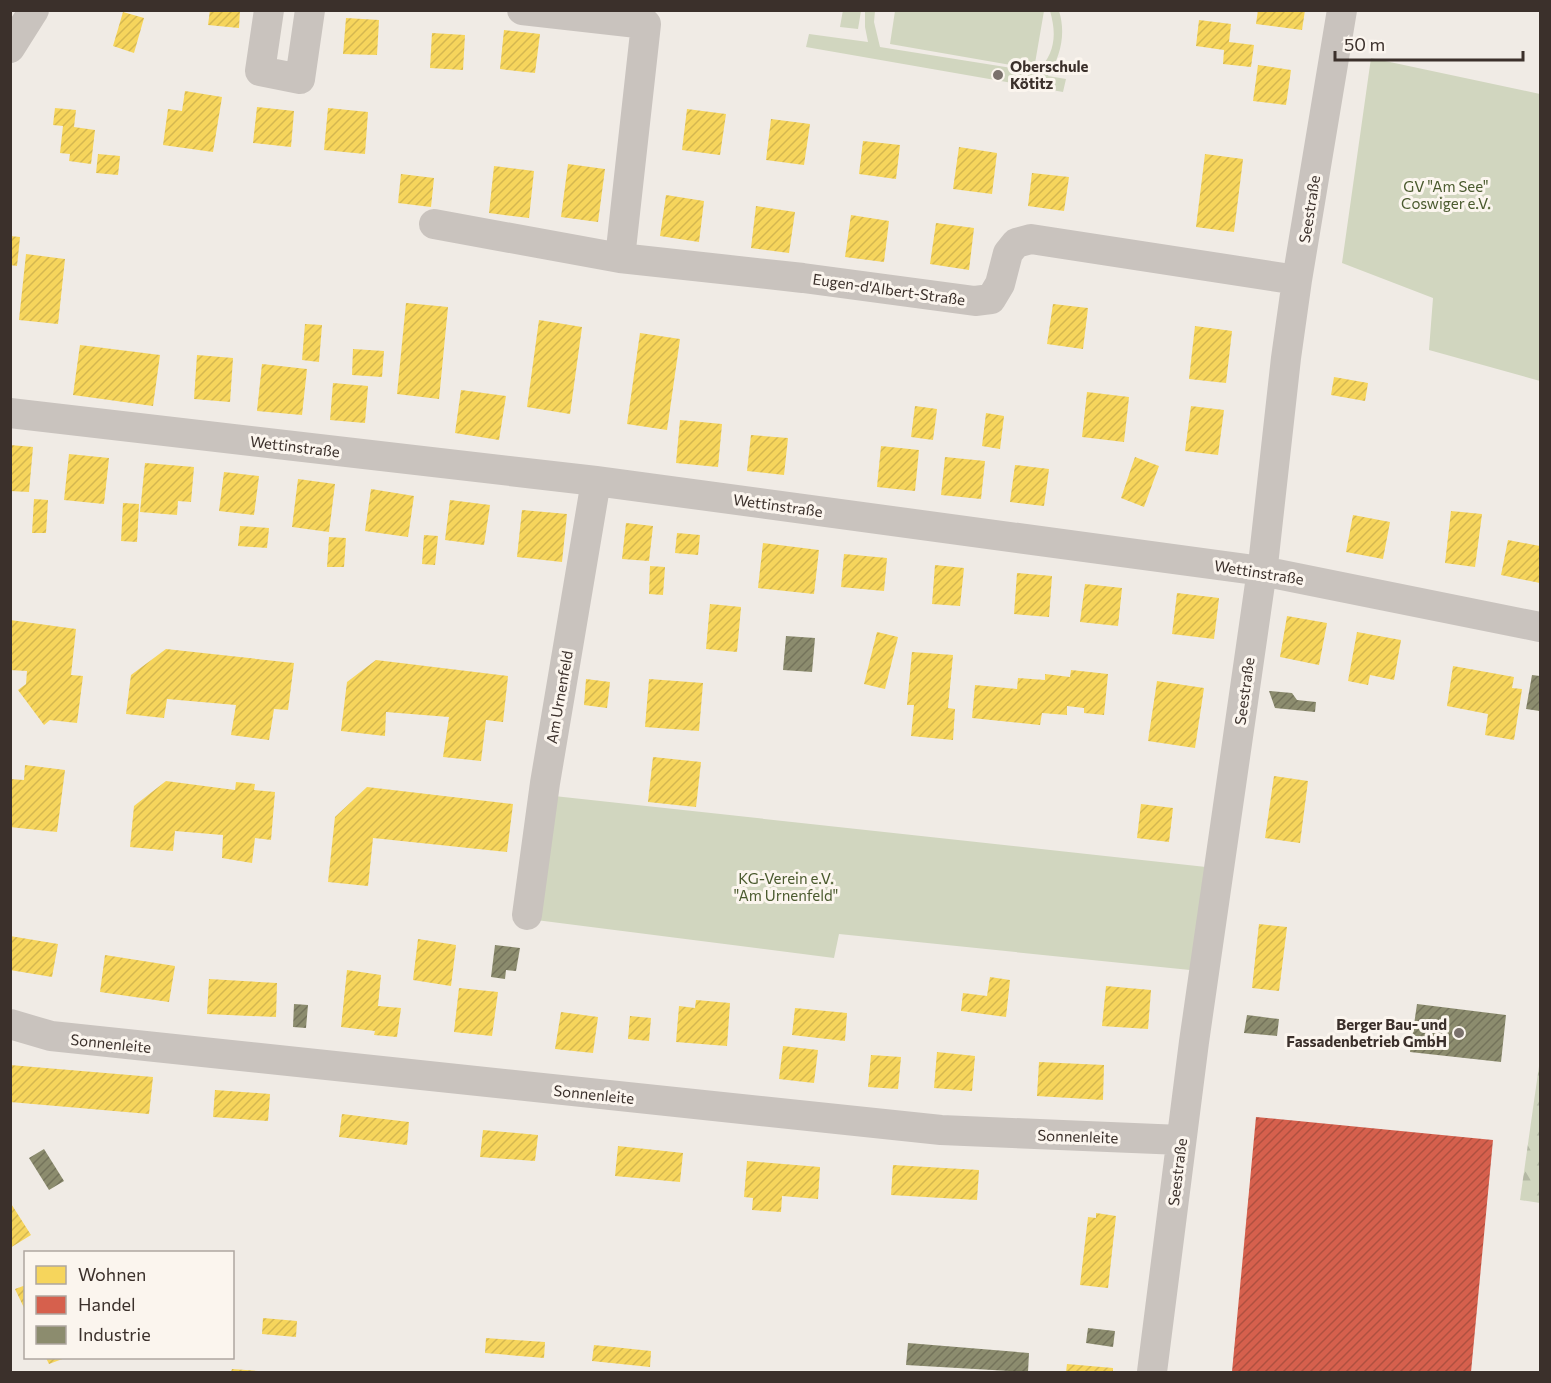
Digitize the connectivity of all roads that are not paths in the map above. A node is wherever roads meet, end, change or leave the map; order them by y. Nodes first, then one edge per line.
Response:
1 (34, 10) edge
2 (269, 10) edge
3 (310, 10) edge
4 (522, 10) edge
5 (1342, 10) edge
6 (10, 48) edge
7 (434, 224) dead end
8 (620, 258) junction
9 (1297, 280) junction
10 (10, 413) edge
11 (596, 481) junction
12 (1262, 571) junction
13 (1540, 627) edge
14 (527, 915) dead end
15 (10, 1024) edge
16 (1181, 1140) junction
17 (1152, 1372) edge

1 - 6 street
2 - 3 street
4 - 8 street
5 - 9 street, Seestraße
7 - 8 street, Eugen-d'Albert-Straße
8 - 9 street, Eugen-d'Albert-Straße
9 - 12 street, Seestraße
10 - 11 street, Wettinstraße
11 - 12 street, Wettinstraße
11 - 14 street, Am Urnenfeld
12 - 13 street, Wettinstraße
12 - 16 street, Seestraße
15 - 16 street, Sonnenleite
16 - 17 street, Seestraße

